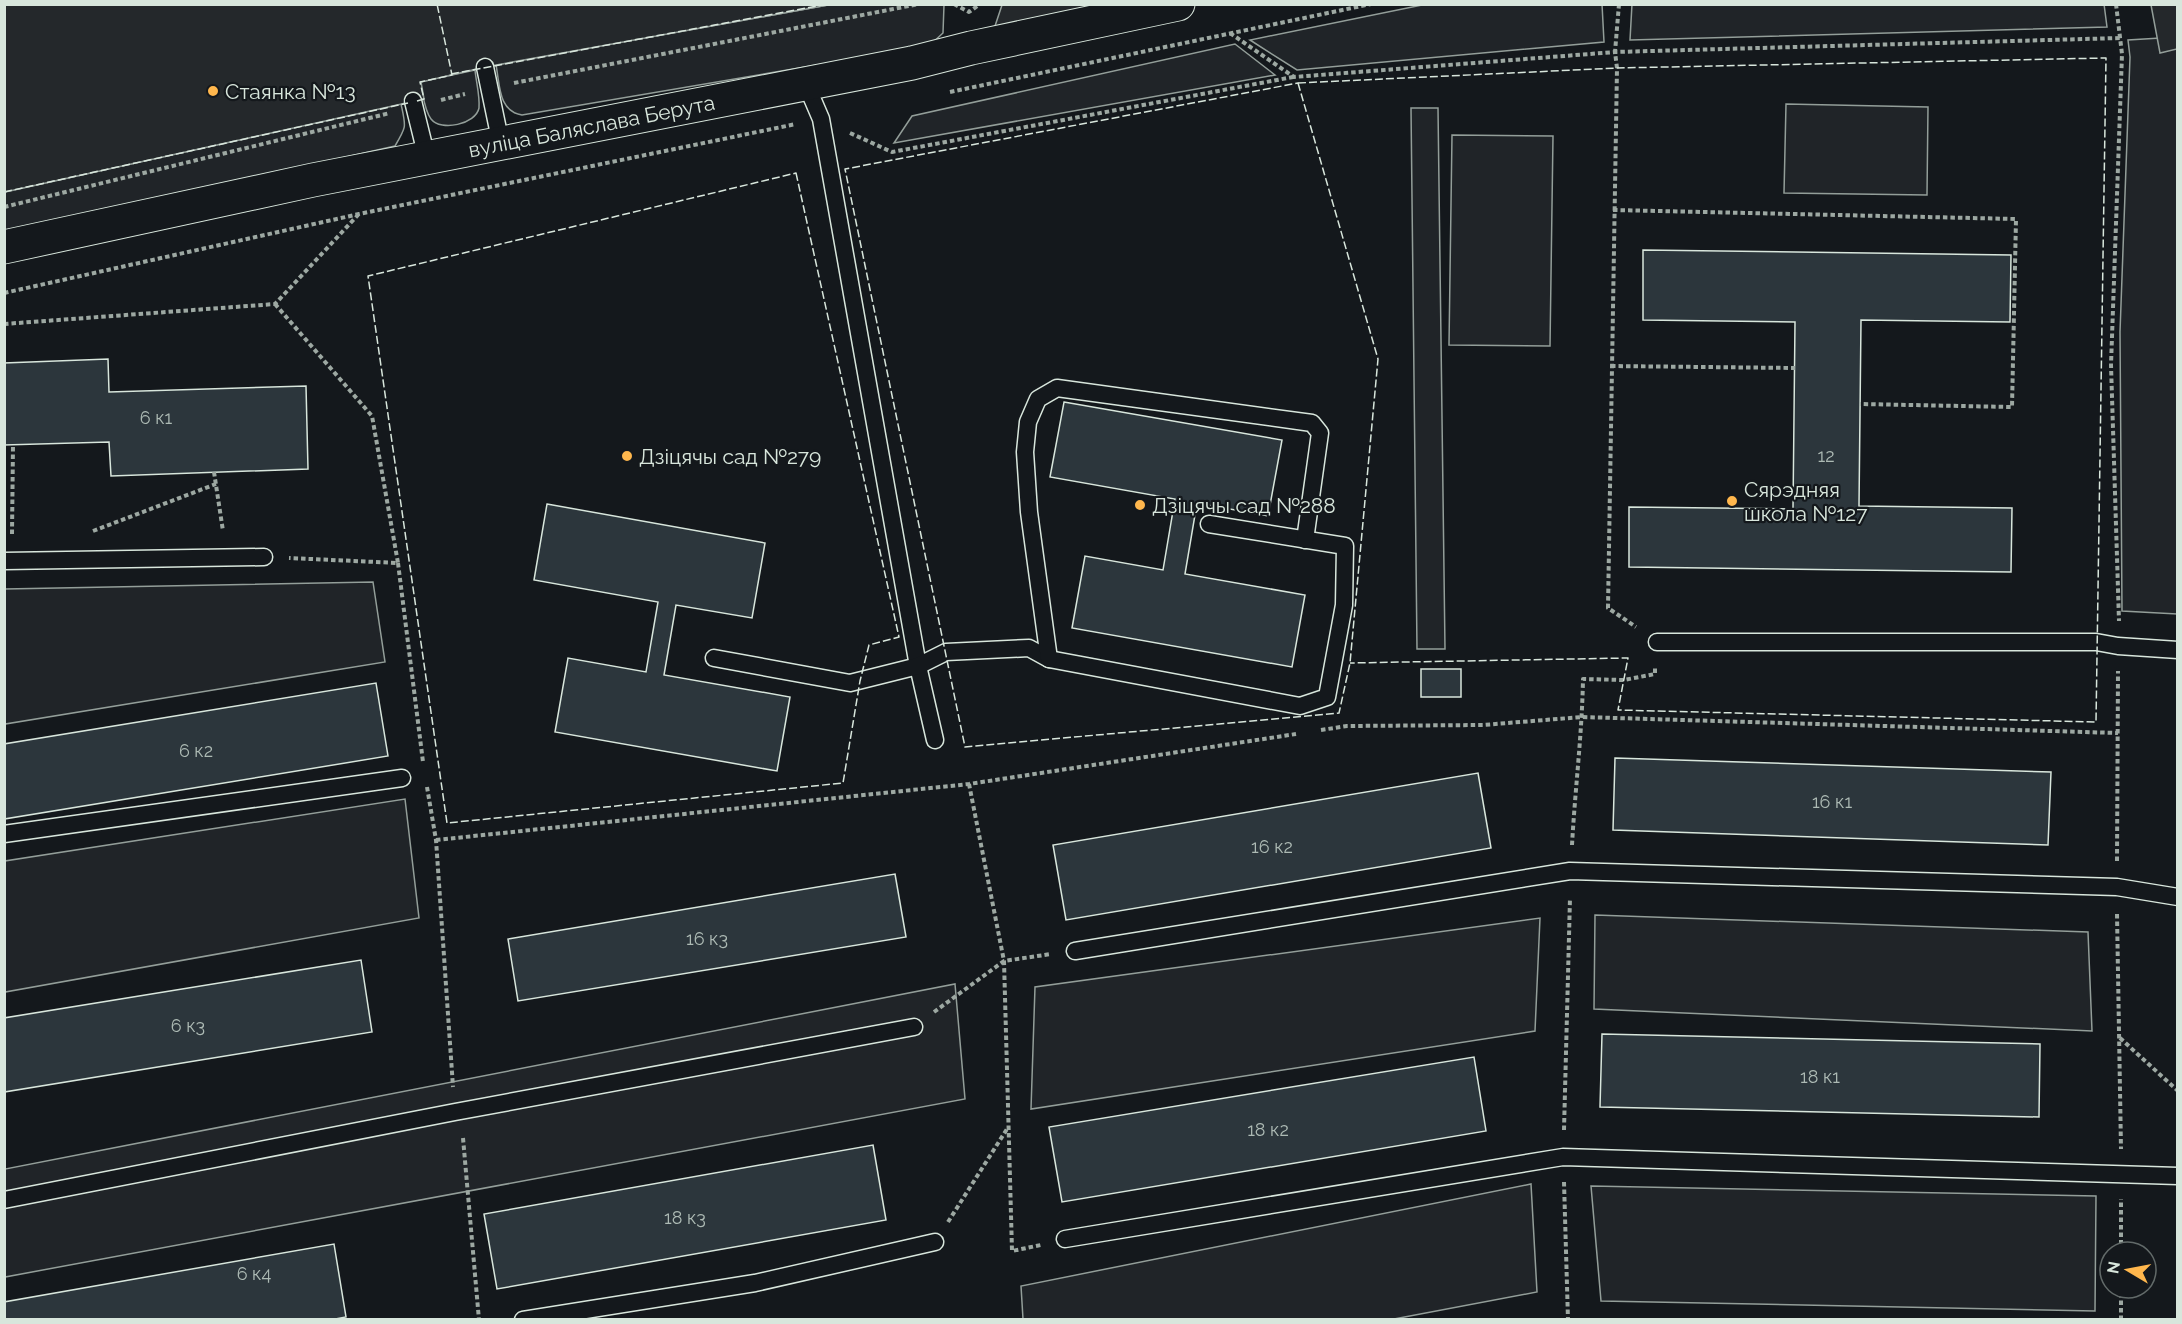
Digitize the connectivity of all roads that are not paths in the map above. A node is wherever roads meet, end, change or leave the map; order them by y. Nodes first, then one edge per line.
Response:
1 (1178, 4) edge
2 (485, 67) dead end
3 (806, 84) junction
4 (414, 104) road end
5 (501, 144) junction
6 (427, 158) junction
7 (4, 247) edge
8 (1209, 525) dead end
9 (1305, 540) junction
10 (264, 557) road end
11 (4, 561) edge
12 (1657, 642) road end
13 (2178, 650) edge
14 (714, 658) dead end
15 (1049, 658) junction
16 (918, 666) junction
17 (935, 740) dead end
18 (402, 778) dead end
19 (4, 834) edge
20 (2178, 897) edge
21 (1075, 951) road end
22 (914, 1027) road end
23 (2178, 1176) edge
24 (4, 1200) edge
25 (1065, 1239) dead end
26 (935, 1242) road end
27 (523, 1320) edge

1 - 3 street, вуліца Баляслава Берута
2 - 5 lane
3 - 5 street, вуліца Баляслава Берута
3 - 16 lane
4 - 6 lane
5 - 6 street, вуліца Баляслава Берута
6 - 7 street, вуліца Баляслава Берута
8 - 9 lane
9 - 15 lane
9 - 15 lane
10 - 11 lane
12 - 13 lane
14 - 16 lane
15 - 16 lane
16 - 17 lane
18 - 19 lane
20 - 21 lane
22 - 24 lane
23 - 25 lane
26 - 27 lane

